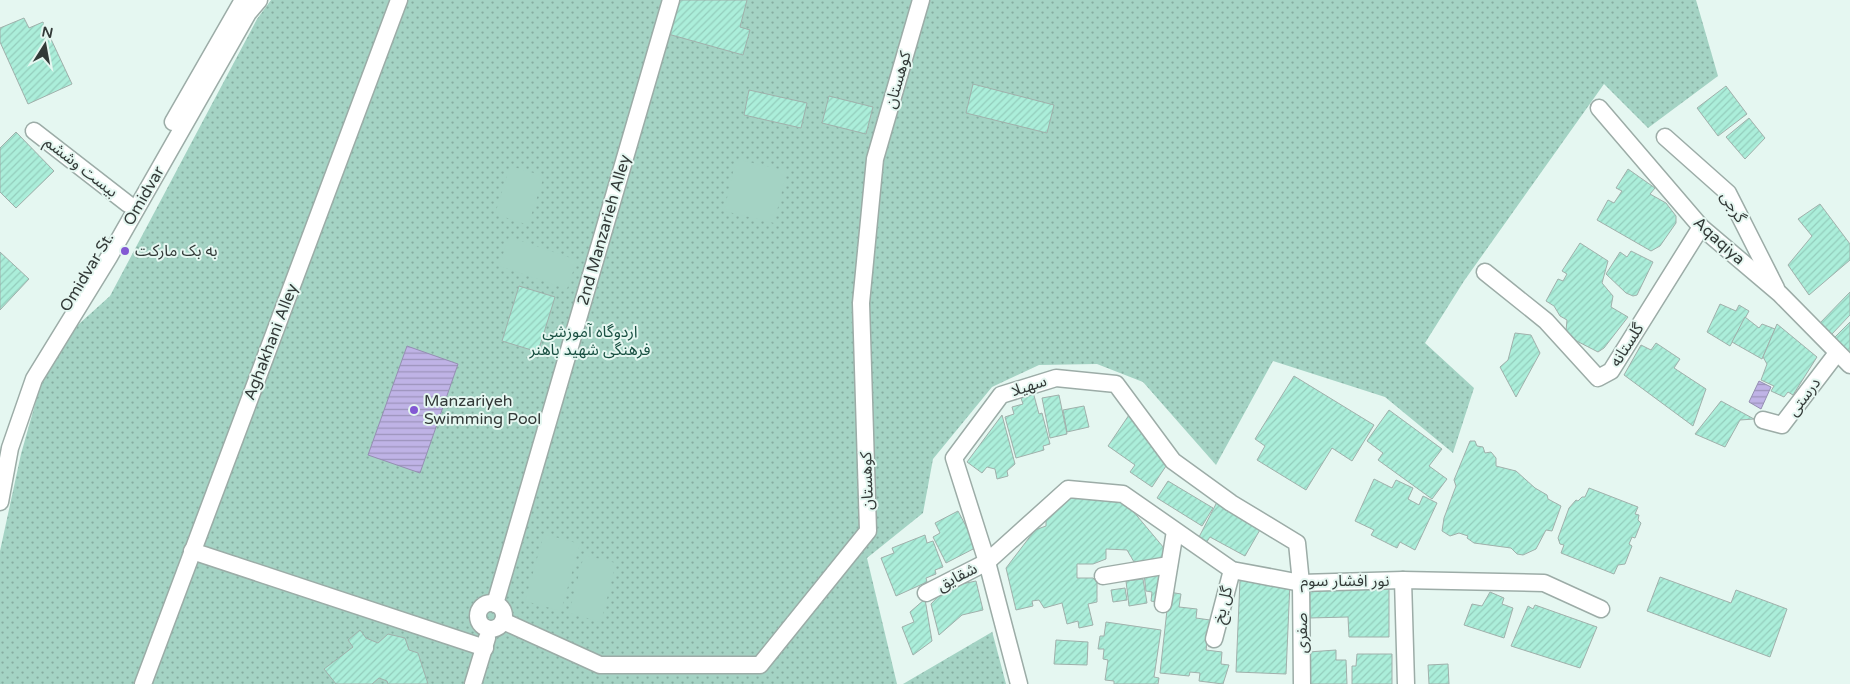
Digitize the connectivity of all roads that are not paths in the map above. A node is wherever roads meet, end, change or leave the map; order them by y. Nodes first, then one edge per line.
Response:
1 (259, 0) edge
2 (399, 0) edge
3 (671, 0) edge
4 (921, 0) edge
5 (241, 5) edge
6 (1599, 108) dead end
7 (34, 132) dead end
8 (1665, 137) dead end
9 (128, 204) junction
10 (1701, 227) junction
11 (1485, 272) dead end
12 (1780, 294) junction
13 (1837, 353) junction
14 (1850, 365) edge
15 (30, 377) junction
16 (1763, 420) dead end
17 (4, 446) edge
18 (0, 502) edge
19 (1176, 531) junction
20 (192, 551) junction
21 (987, 562) junction
22 (1169, 565) junction
23 (1232, 570) junction
24 (1103, 576) dead end
25 (1403, 580) junction
26 (1301, 583) junction
27 (926, 593) dead end
28 (495, 604) junction
29 (1163, 604) dead end
30 (1601, 609) dead end
31 (497, 625) junction
32 (1214, 639) dead end
33 (484, 648) junction
34 (142, 684) edge
35 (473, 684) edge
36 (1019, 684) edge
37 (1302, 684) edge
38 (1406, 684) edge

1 - 5 street, Omidvar
2 - 20 street, Aghakhani Alley
3 - 28 street, 2nd Manzarieh Alley
4 - 31 street, کوهستان
5 - 9 street, Omidvar St.
5 - 15 street, Omidvar
6 - 10 street, Aqaqiya
7 - 9 street, بیست وششم
8 - 12 street, گرجی
9 - 15 street, Omidvar St.
10 - 11 street, گلستانه
10 - 12 street, Aqaqiya
12 - 13 street, Aqaqiya
13 - 14 street, Aqaqiya
13 - 16 street, درستی
15 - 17 street, Omidvar St.
17 - 18 street, Omidvar St.
19 - 21 street, نور افشار سوم
19 - 22 street
19 - 23 street, نور افشار سوم
20 - 33 street
20 - 34 street, Aghakhani Alley
21 - 26 street, سهیلا
21 - 27 street, شقایق
21 - 36 street, سهیلا
22 - 24 street
22 - 29 street
23 - 26 street, نور افشار سوم
23 - 32 street, گل یخ
25 - 26 street, نور افشار سوم
25 - 30 street, نور افشار سوم
25 - 38 street
26 - 37 street, صفری
28 - 31 street
28 - 31 street
31 - 33 street
33 - 35 street

